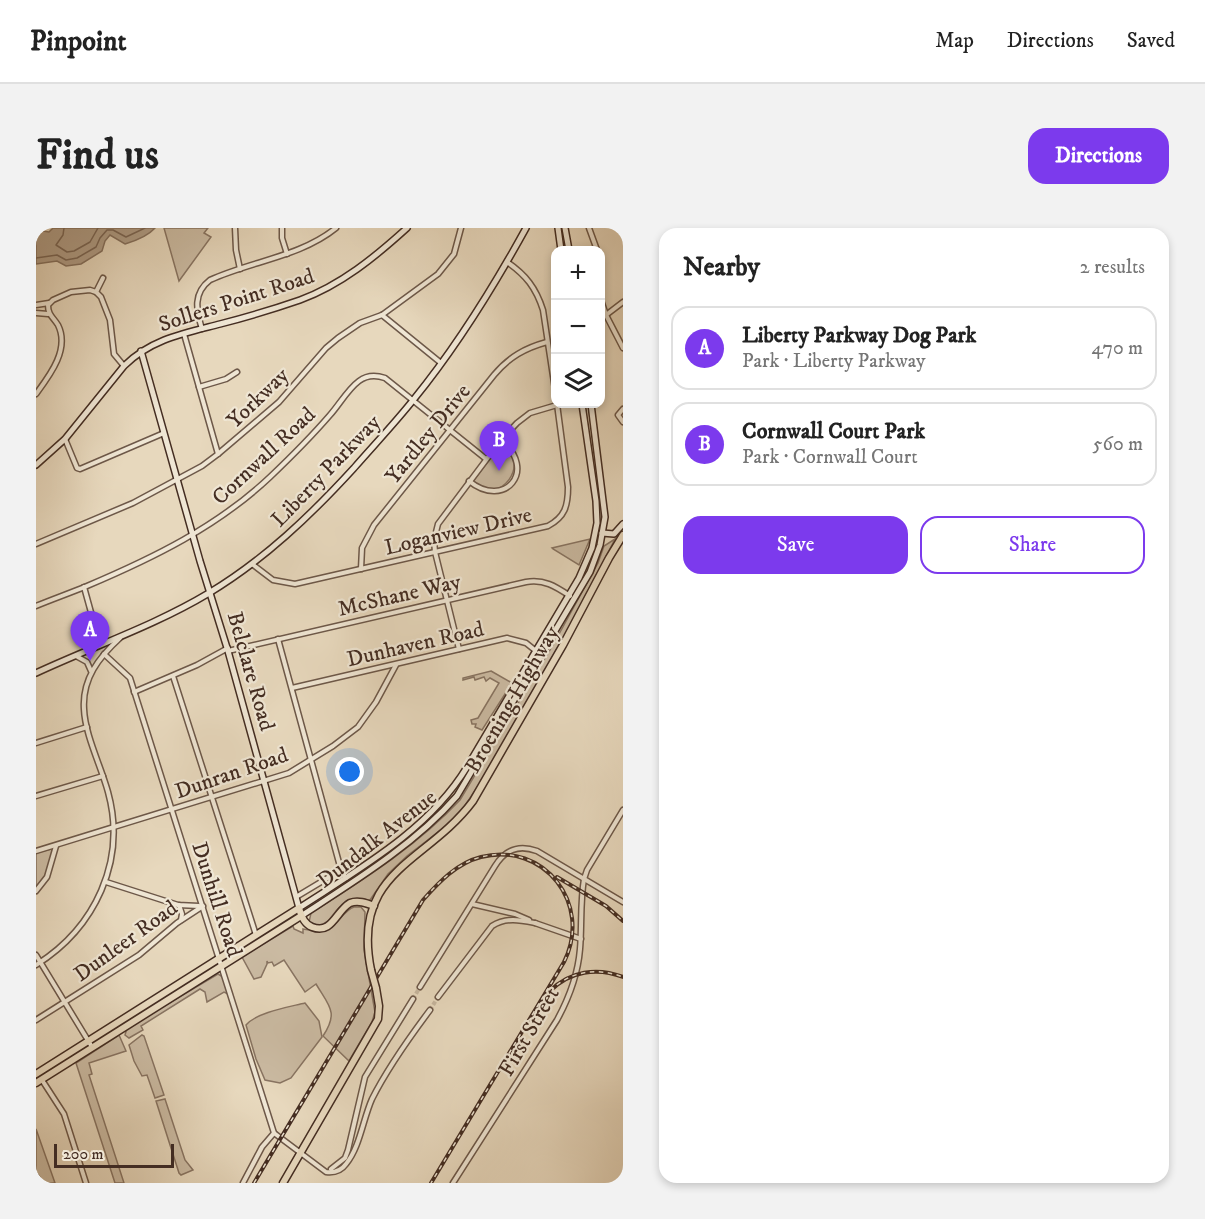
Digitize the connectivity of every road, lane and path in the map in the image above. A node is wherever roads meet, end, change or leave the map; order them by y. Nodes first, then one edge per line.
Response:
1 (235, 228) edge
2 (282, 228) edge
3 (336, 228) edge
4 (407, 228) edge
5 (461, 228) edge
6 (526, 228) edge
7 (558, 228) edge
8 (565, 228) edge
9 (589, 228) edge
10 (621, 228) edge
11 (623, 232) edge
12 (560, 246) edge
13 (568, 246) edge
14 (596, 246) edge
15 (287, 254) junction
16 (507, 262) junction
17 (240, 269) junction
18 (103, 278) dead end
19 (96, 292) junction
20 (601, 300) edge
21 (623, 302) edge
22 (49, 303) junction
23 (36, 305) edge
24 (36, 313) edge
25 (48, 314) junction
26 (382, 315) junction
27 (606, 315) junction
28 (202, 329) junction
29 (184, 333) junction
30 (548, 342) junction
31 (623, 348) edge
32 (141, 351) junction
33 (441, 363) junction
34 (551, 365) edge
35 (124, 366) junction
36 (237, 372) dead end
37 (199, 387) junction
38 (36, 394) edge
39 (413, 400) junction
40 (551, 406) edge
41 (558, 408) edge
42 (583, 408) edge
43 (592, 408) edge
44 (623, 409) edge
45 (623, 422) edge
46 (451, 430) junction
47 (164, 433) junction
48 (65, 439) junction
49 (501, 440) junction
50 (218, 454) junction
51 (486, 459) junction
52 (36, 465) edge
53 (177, 480) junction
54 (470, 481) junction
55 (623, 524) edge
56 (596, 531) junction
57 (603, 533) junction
58 (193, 535) junction
59 (623, 535) edge
60 (36, 544) edge
61 (435, 552) junction
62 (252, 564) junction
63 (362, 569) junction
64 (84, 587) junction
65 (211, 592) junction
66 (572, 597) junction
67 (447, 601) junction
68 (36, 606) edge
69 (121, 637) junction
70 (278, 639) junction
71 (100, 645) junction
72 (459, 649) junction
73 (228, 650) junction
74 (536, 651) junction
75 (104, 654) junction
76 (542, 655) junction
77 (76, 656) junction
78 (396, 665) junction
79 (91, 672) junction
80 (36, 673) edge
81 (172, 676) junction
82 (292, 688) junction
83 (134, 692) junction
84 (87, 727) junction
85 (36, 743) edge
86 (311, 760) junction
87 (103, 776) junction
88 (264, 780) junction
89 (36, 796) edge
90 (213, 796) junction
91 (172, 809) junction
92 (623, 810) edge
93 (113, 828) junction
94 (56, 846) junction
95 (36, 851) edge
96 (386, 854) junction
97 (341, 870) junction
98 (346, 878) junction
99 (585, 879) junction
100 (106, 882) junction
101 (36, 891) edge
102 (296, 897) junction
103 (623, 902) edge
104 (472, 904) junction
105 (178, 905) junction
106 (203, 906) junction
107 (374, 906) junction
108 (300, 912) junction
109 (181, 920) junction
110 (535, 923) junction
111 (256, 935) junction
112 (581, 939) junction
113 (36, 955) edge
114 (221, 962) junction
115 (38, 964) edge
116 (420, 987) tunnel mouth
117 (438, 997) tunnel mouth
118 (413, 999) tunnel mouth
119 (65, 1002) junction
120 (430, 1010) tunnel mouth
121 (36, 1020) edge
122 (90, 1044) junction
123 (38, 1077) edge
124 (274, 1133) junction
125 (300, 1153) junction
126 (331, 1169) dead end
127 (86, 1183) edge
128 (243, 1183) edge
129 (283, 1183) edge
130 (453, 1183) edge

1 - 17 street
2 - 15 street
3 - 15 street
4 - 28 main road, Sollers Point Road
5 - 26 street, Yorkway
6 - 16 main road, Liberty Parkway
7 - 12 main road
8 - 13 main road
9 - 14 street
10 - 11 street
15 - 17 street
16 - 30 street
16 - 33 main road, Liberty Parkway
17 - 28 street
18 - 19 street
19 - 22 street
19 - 35 street
20 - 27 street
21 - 27 street
22 - 23 street
22 - 25 street
24 - 25 street
25 - 38 street
26 - 33 street
26 - 50 street, Yorkway
27 - 31 street
28 - 29 main road, Sollers Point Road
29 - 32 main road, Sollers Point Road
29 - 37 street
30 - 34 street
30 - 46 street, Yardley Drive
32 - 35 main road, Sollers Point Road
32 - 47 main road, Belclare Road
33 - 39 main road, Liberty Parkway
35 - 48 main road, Sollers Point Road
36 - 37 street
37 - 50 street
39 - 46 street, Cornwall Road
39 - 58 street, Cornwall Road
39 - 62 main road, Liberty Parkway
40 - 49 street
41 - 61 street, Loganview Drive
42 - 56 main road, Dundalk Avenue
43 - 57 main road, Dundalk Avenue
44 - 45 street
46 - 51 street, Cornwall Road
46 - 63 street, Yardley Drive
47 - 48 street
47 - 53 main road, Belclare Road
48 - 52 main road, Sollers Point Road
49 - 51 street
49 - 54 street
50 - 53 street, Yorkway
51 - 54 street
53 - 58 main road, Belclare Road
53 - 60 street, Yorkway
54 - 61 street
55 - 57 main road
56 - 57 main road
56 - 66 main road, Dundalk Avenue
57 - 66 main road, Dundalk Avenue
58 - 64 street, Cornwall Road
58 - 65 main road, Belclare Road
59 - 107 main road, Broening Highway
61 - 63 street, Loganview Drive
61 - 67 street
62 - 63 street, Loganview Drive
62 - 65 main road, Liberty Parkway
64 - 68 street, Cornwall Road
64 - 71 street
65 - 69 main road, Liberty Parkway
65 - 73 main road, Belclare Road
66 - 67 street, McShane Way
66 - 74 main road, Dundalk Avenue
66 - 76 main road, Dundalk Avenue
67 - 70 street, McShane Way
67 - 72 street
69 - 71 main road, Liberty Parkway
69 - 75 street
70 - 73 street, McShane Way
70 - 82 street
71 - 77 main road, Liberty Parkway
72 - 74 street, Dunhaven Road
72 - 78 street, Dunhaven Road
73 - 81 street, McShane Way
73 - 88 main road, Belclare Road
74 - 76 street, Dunhaven Road
74 - 96 main road, Dundalk Avenue
75 - 79 street
75 - 83 street, Dunhill Road
76 - 96 main road, Dundalk Avenue
77 - 79 street
77 - 80 main road, Liberty Parkway
78 - 82 street, Dunhaven Road
78 - 86 street, Dunran Road
79 - 84 street
81 - 83 street, McShane Way
81 - 90 street
82 - 86 street
83 - 91 street, Dunhill Road
84 - 85 street
84 - 87 street
86 - 88 street, Dunran Road
86 - 97 street
87 - 89 street
87 - 93 street
88 - 90 street, Dunran Road
88 - 102 main road, Belclare Road
90 - 91 street, Dunran Road
90 - 111 street
91 - 93 street, Dunran Road
91 - 106 street, Dunhill Road
92 - 99 street
93 - 94 street, Dunran Road
93 - 100 street
94 - 95 street, Dunran Road
94 - 101 street
96 - 98 main road, Dundalk Avenue
96 - 108 main road, Dundalk Avenue
97 - 98 street
97 - 102 street, Dundalk Avenue
98 - 108 main road, Dundalk Avenue
99 - 103 street
99 - 104 street
99 - 112 street, First Street
100 - 105 street
100 - 115 street
102 - 108 main road, Belclare Road
104 - 110 street
104 - 116 street
105 - 106 street
105 - 109 street
106 - 109 street, Dunleer Road
106 - 114 street, Dunhill Road
107 - 108 main road
107 - 125 main road, Broening Highway, bridge
108 - 111 main road, Dundalk Avenue
108 - 114 main road, Dundalk Avenue
109 - 119 street, Dunleer Road
110 - 112 street
110 - 117 street
111 - 114 main road, Dundalk Avenue
112 - 130 street, First Street
113 - 115 street
114 - 122 main road, Dundalk Avenue
114 - 124 street, Dunhill Road
115 - 119 street
118 - 126 street
119 - 121 street, Dunleer Road
119 - 122 street
120 - 125 street
122 - 123 main road, Dundalk Avenue
123 - 127 street
124 - 125 street
124 - 128 street
125 - 129 main road, Broening Highway

